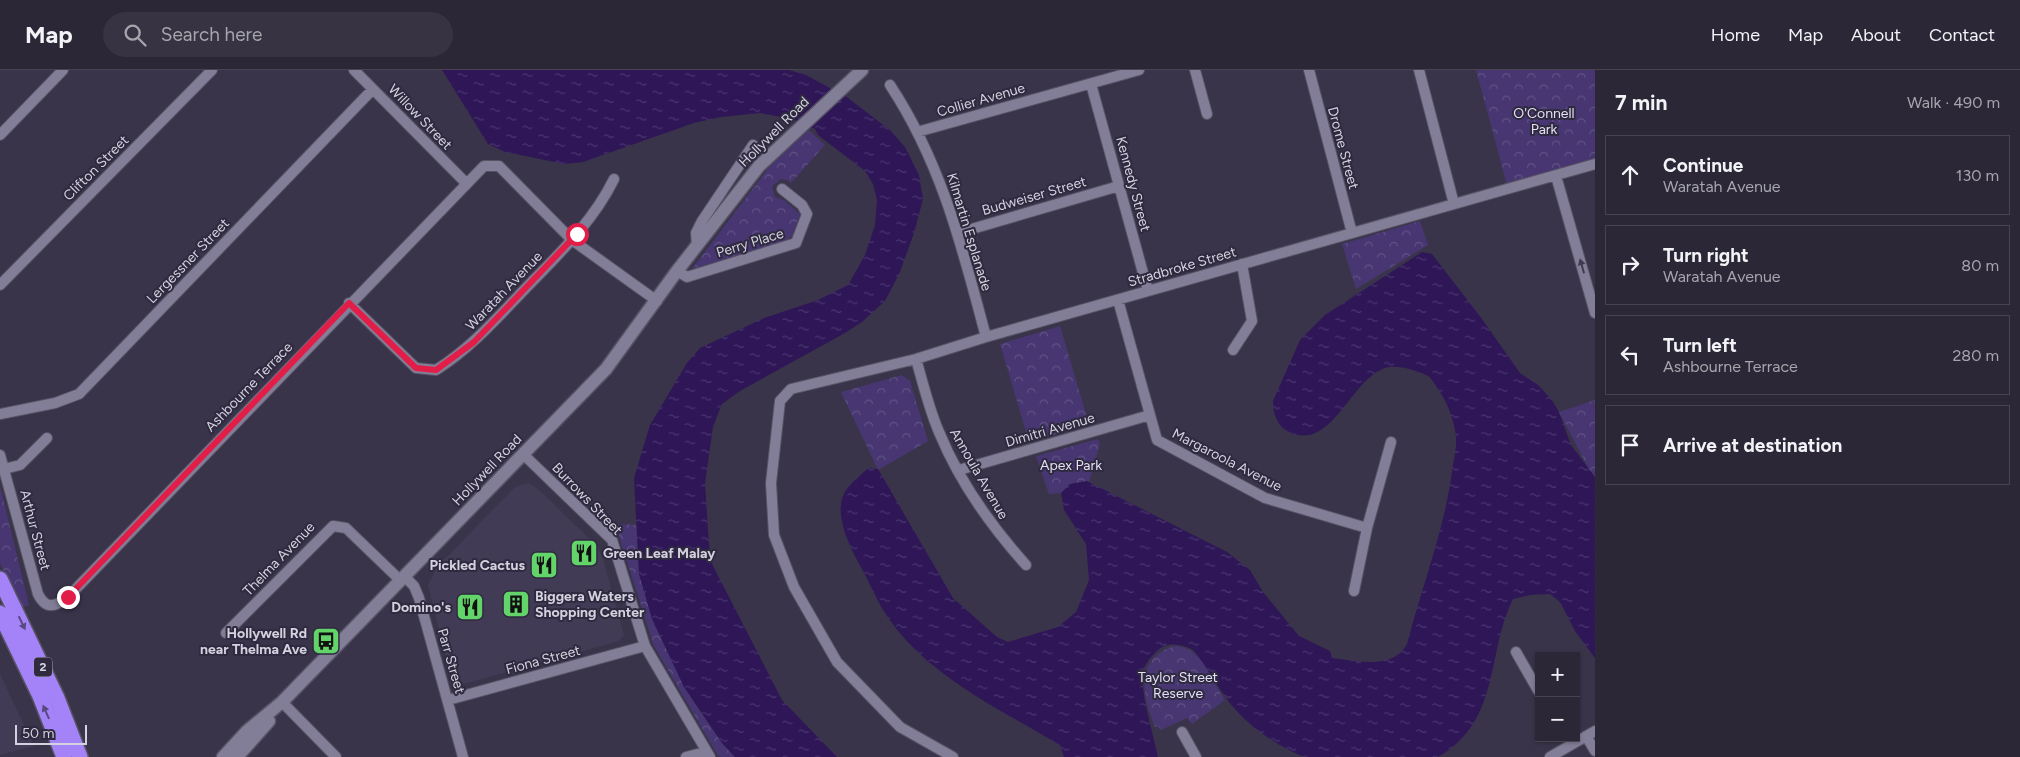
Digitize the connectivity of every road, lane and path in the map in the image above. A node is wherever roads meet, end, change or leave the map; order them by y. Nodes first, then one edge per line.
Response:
1 (63, 70) edge
2 (212, 70) edge
3 (354, 70) edge
4 (862, 70) edge
5 (1139, 70) edge
6 (1195, 70) edge
7 (1309, 70) edge
8 (1419, 70) edge
9 (1091, 84) junction
10 (890, 85) dead end
11 (373, 89) junction
12 (1207, 114) dead end
13 (917, 132) junction
14 (0, 135) edge
15 (753, 144) dead end
16 (1595, 164) edge
17 (1556, 176) junction
18 (614, 179) dead end
19 (467, 184) junction
20 (1119, 186) junction
21 (782, 189) dead end
22 (1454, 204) junction
23 (958, 233) junction
24 (1352, 233) junction
25 (572, 240) junction
26 (697, 246) junction
27 (1242, 264) junction
28 (677, 271) junction
29 (0, 285) edge
30 (1148, 291) junction
31 (1118, 300) junction
32 (657, 301) junction
33 (349, 303) junction
34 (1595, 313) edge
35 (986, 337) junction
36 (1234, 350) dead end
37 (916, 359) junction
38 (0, 414) edge
39 (1150, 416) junction
40 (47, 438) dead end
41 (1391, 442) dead end
42 (523, 454) junction
43 (0, 455) edge
44 (4, 469) junction
45 (959, 470) junction
46 (1367, 528) junction
47 (1026, 565) dead end
48 (402, 578) junction
49 (0, 579) edge
50 (1354, 592) dead end
51 (50, 606) joint
52 (0, 613) edge
53 (226, 633) dead end
54 (645, 646) junction
55 (1516, 652) dead end
56 (1535, 685) edge
57 (448, 700) junction
58 (282, 702) junction
59 (1182, 732) dead end
60 (1591, 733) edge
61 (1568, 742) edge
62 (1595, 751) edge
63 (708, 754) edge
64 (64, 757) edge
65 (80, 757) edge
66 (223, 757) edge
67 (238, 757) edge
68 (336, 757) edge
69 (463, 757) edge
70 (686, 757) edge
71 (953, 757) edge
72 (1196, 757) edge
73 (1550, 757) edge

1 - 14 street
2 - 29 street, Clifton Street
3 - 11 street, Willow Street
4 - 26 main road, Hollywell Road
5 - 9 street, Collier Avenue
6 - 12 street
7 - 24 street, Drome Street
8 - 22 street
9 - 13 street, Collier Avenue
9 - 20 street, Kennedy Street
10 - 13 street, Kilmartin Esplanade
11 - 19 street, Willow Street
11 - 38 street, Lergessner Street
13 - 23 street, Kilmartin Esplanade
15 - 26 street, Hollywell Road
16 - 17 street, Stradbroke Street
17 - 22 street, Stradbroke Street
34 -> 17 street
18 - 25 street, Waratah Avenue
19 - 25 street, Ashbourne Terrace
19 - 33 street, Ashbourne Terrace
20 - 23 street, Budweiser Street
20 - 30 street, Kennedy Street
21 - 28 street, Perry Place
22 - 24 street, Stradbroke Street
23 - 35 street, Kilmartin Esplanade
24 - 27 street, Stradbroke Street
25 - 32 street, Ashbourne Terrace
25 - 33 street, Waratah Avenue
26 - 28 main road, Hollywell Road
27 - 30 street, Stradbroke Street
27 - 36 street
28 - 32 main road, Hollywell Road
30 - 31 street, Stradbroke Street
31 - 35 street, Stradbroke Street
31 - 39 street, Margaroola Avenue
32 - 42 main road, Hollywell Road
33 - 51 street, Ashbourne Terrace
35 - 37 street, Stradbroke Street
37 - 45 street, Annoula Avenue
37 - 71 street, Stradbroke Street
39 - 45 street, Dimitri Avenue
39 - 46 street, Margaroola Avenue
40 - 44 street
41 - 46 street
42 - 48 main road, Hollywell Road
42 - 54 street, Burrows Street
43 - 44 street, Arthur Street
44 - 51 street, Arthur Street
45 - 47 street, Annoula Avenue
46 - 50 street
48 - 53 street, Thelma Avenue
48 - 57 street, Parr Street
48 - 58 main road, Hollywell Road
49 -> 65 highway, 2
64 -> 52 highway, 2
54 - 57 street, Fiona Street
54 - 63 street, Burrows Street
55 - 56 street
57 - 69 street, Parr Street
58 - 66 main road, Hollywell Road
58 - 67 main road, Hollywell Road
58 - 68 street
59 - 72 street
60 - 62 street
61 - 73 street
63 - 70 street

